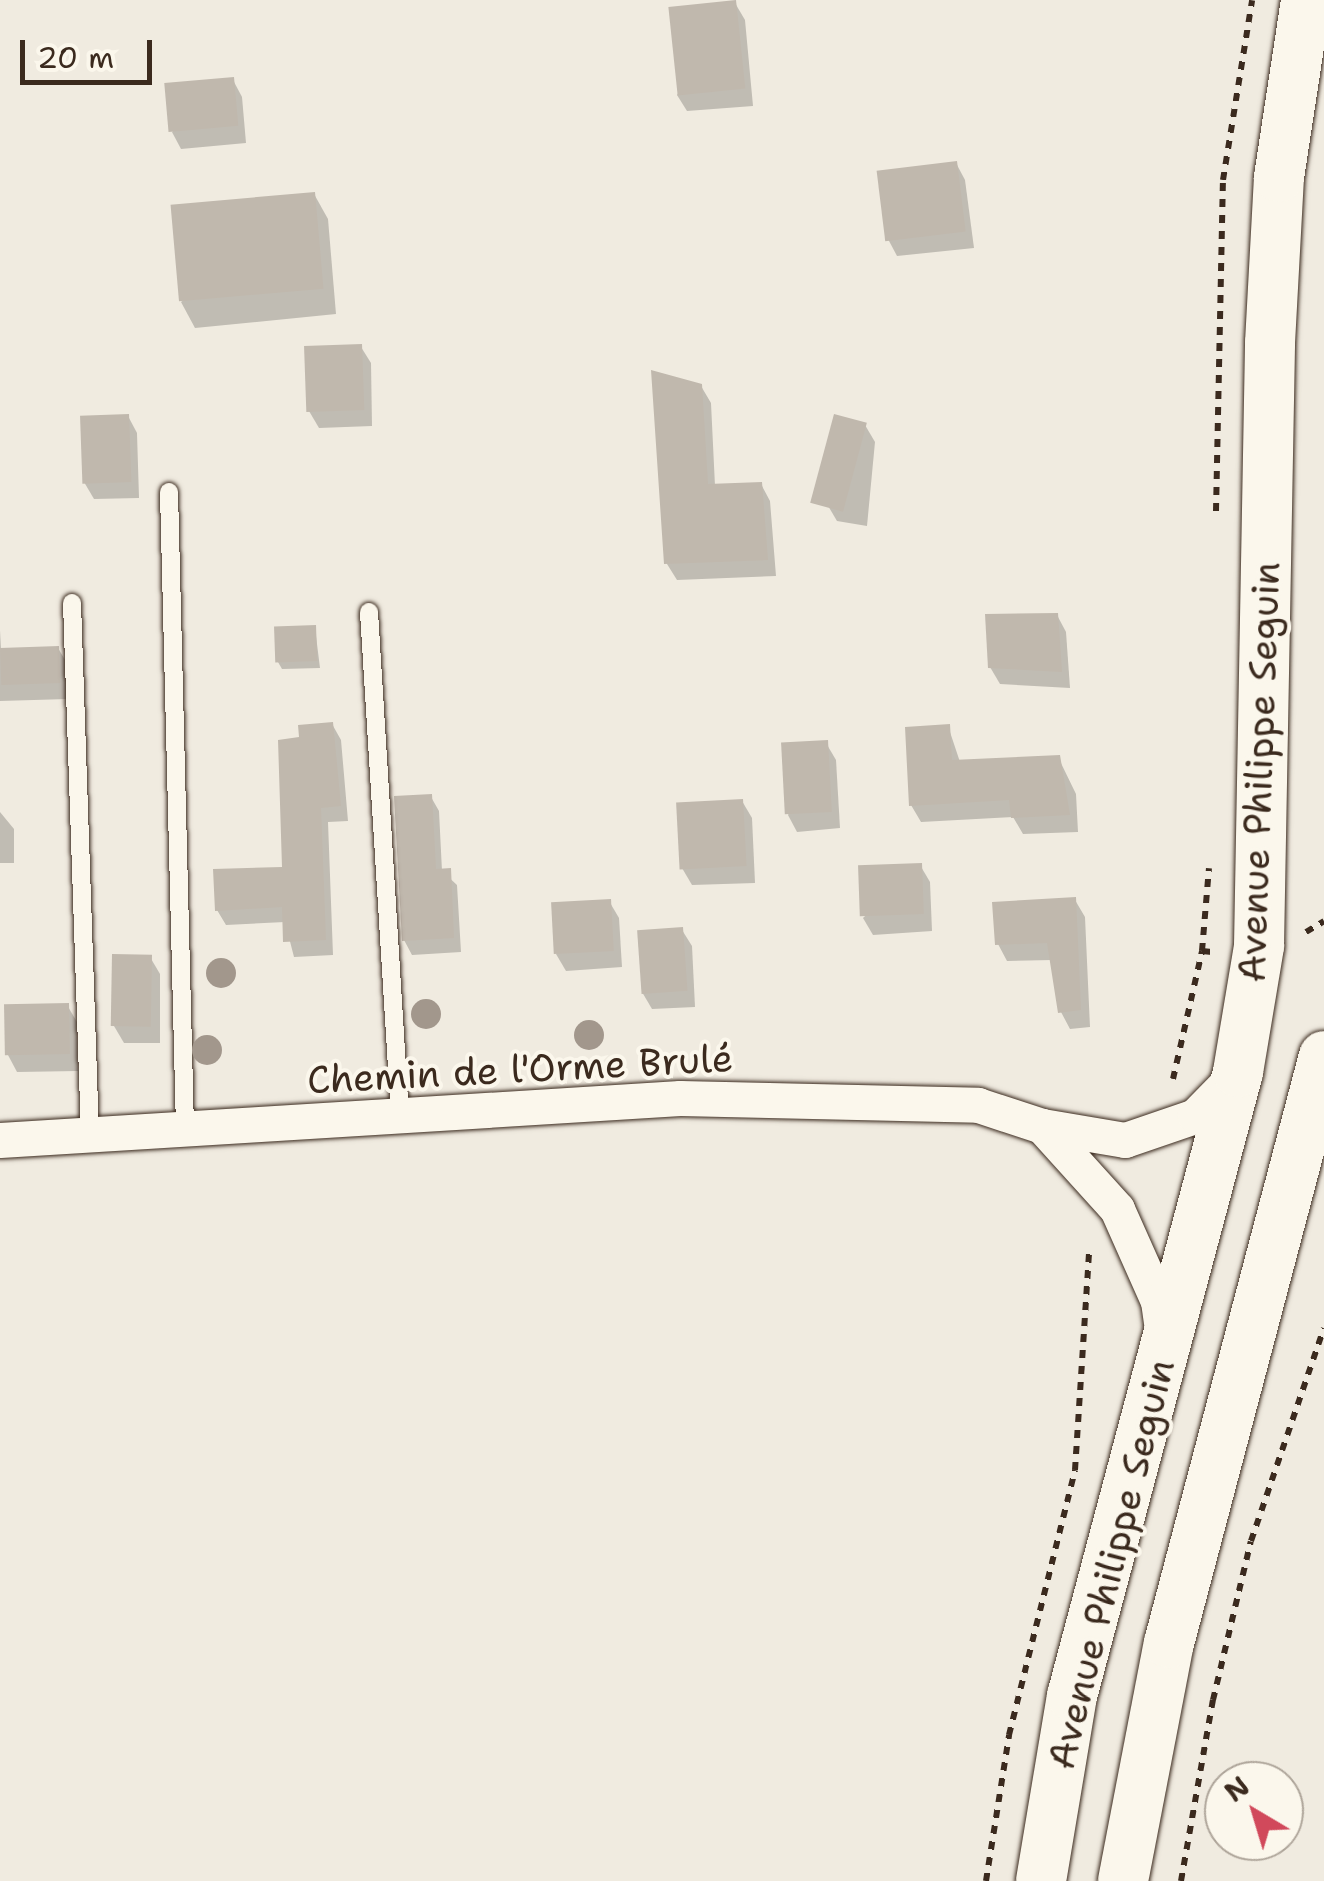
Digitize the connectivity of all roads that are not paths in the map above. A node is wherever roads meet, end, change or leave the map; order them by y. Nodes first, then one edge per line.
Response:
1 (1306, 0) edge
2 (169, 492) dead end
3 (72, 603) dead end
4 (369, 612) dead end
5 (1324, 1056) edge
6 (1238, 1072) junction
7 (400, 1116) junction
8 (1042, 1126) junction
9 (185, 1129) junction
10 (90, 1135) junction
11 (0, 1140) edge
12 (1311, 1156) edge
13 (1165, 1349) junction
14 (1041, 1881) edge
15 (1122, 1881) edge

1 - 6 main road, Avenue Philippe Seguin
2 - 9 lane
3 - 10 lane
4 - 7 lane
5 - 12 main road, Avenue Philippe Seguin
6 - 8 street, Chemin de l'Orme Brulé
6 - 13 main road, Avenue Philippe Seguin
7 - 8 street, Chemin de l'Orme Brulé
7 - 9 street, Chemin de l'Orme Brulé
8 - 13 street
9 - 10 street, Chemin de l'Orme Brulé
10 - 11 street, Chemin de l'Orme Brulé
12 - 15 main road, Avenue Philippe Seguin
13 - 14 main road, Avenue Philippe Seguin

